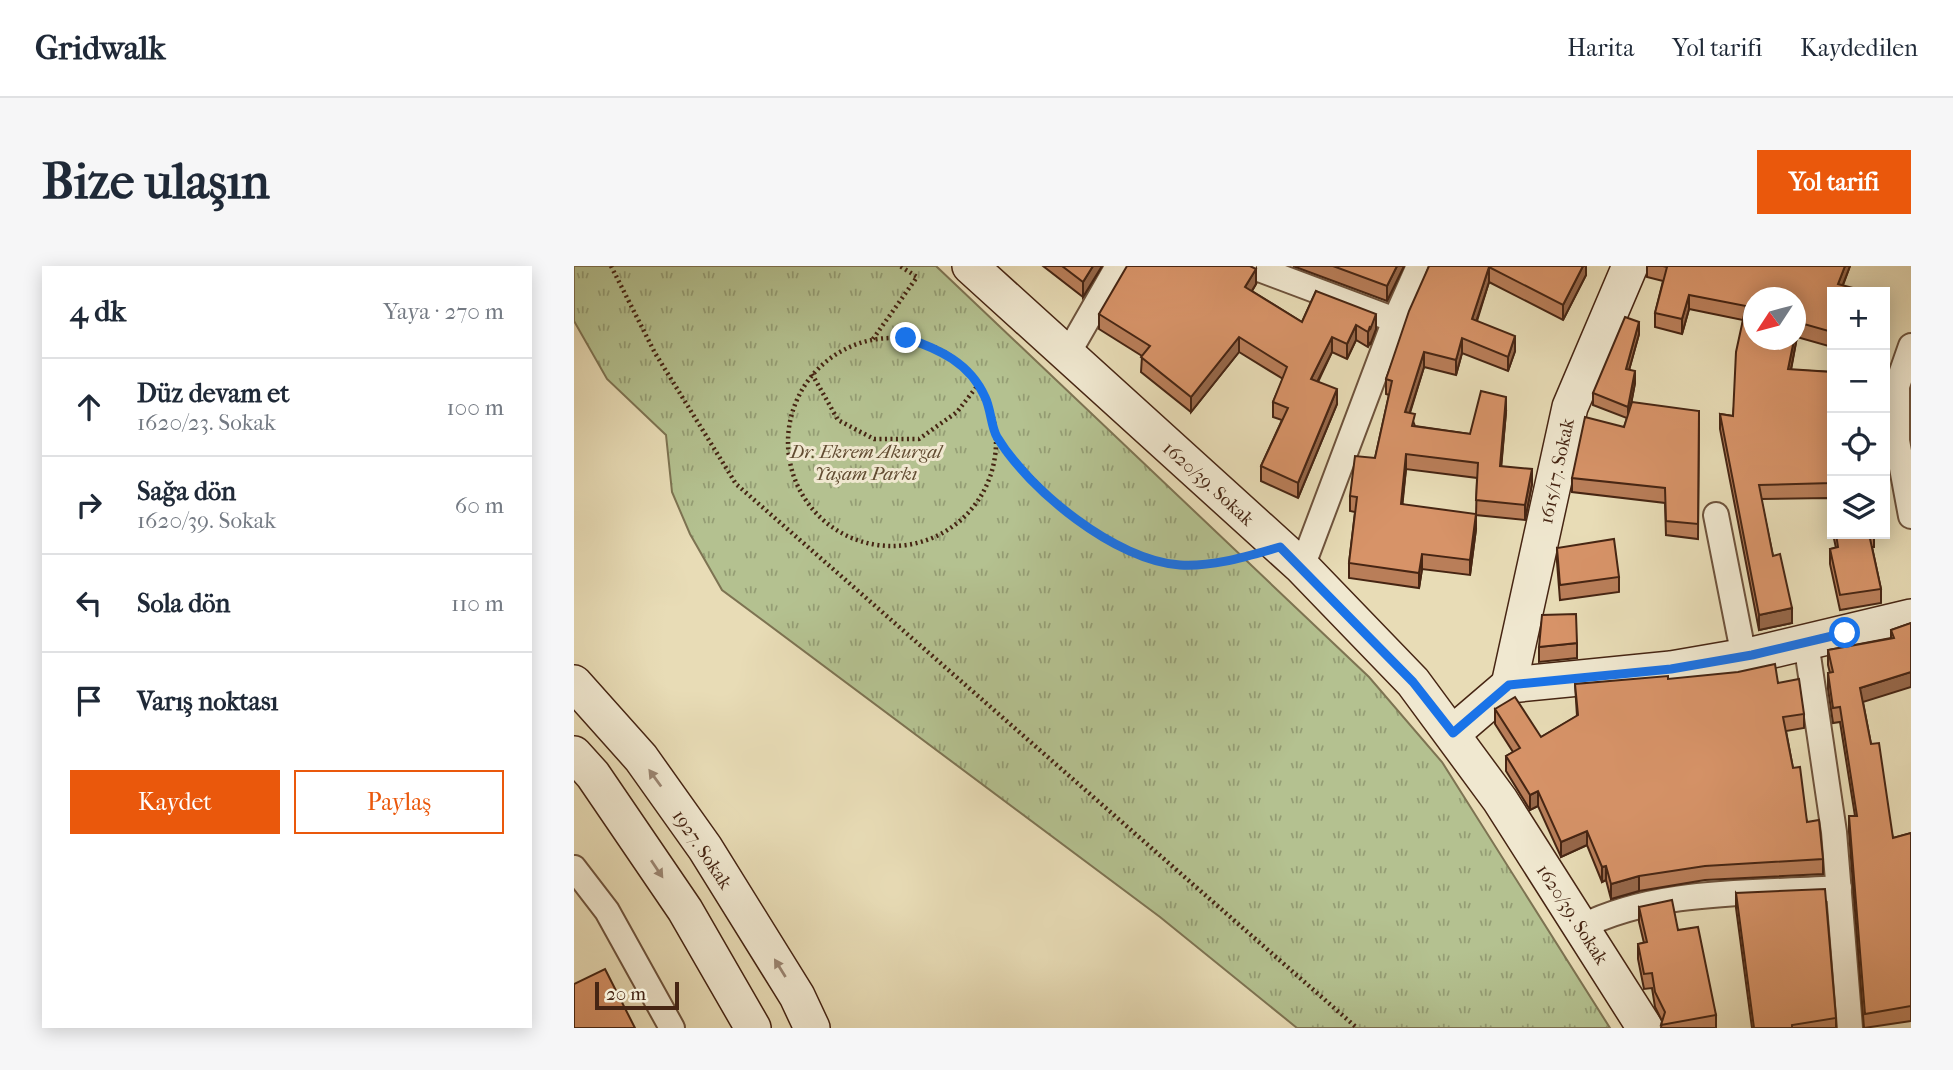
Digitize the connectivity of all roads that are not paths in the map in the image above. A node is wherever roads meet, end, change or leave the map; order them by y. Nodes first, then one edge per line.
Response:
1 (970, 266) edge
2 (1118, 266) edge
3 (1251, 266) edge
4 (1419, 266) edge
5 (1630, 266) edge
6 (1395, 320) junction
7 (1911, 346) edge
8 (1067, 355) junction
9 (1716, 515) dead end
10 (1911, 516) edge
11 (1291, 557) junction
12 (1911, 617) edge
13 (1806, 642) junction
14 (1744, 657) junction
15 (574, 683) edge
16 (1509, 685) junction
17 (1453, 733) junction
18 (574, 754) edge
19 (574, 868) edge
20 (1839, 888) junction
21 (1581, 927) junction
22 (672, 1028) edge
23 (753, 1028) edge
24 (813, 1028) edge
25 (1645, 1028) edge
26 (1850, 1028) edge

1 - 8 main road, 1620/39. Sokak
2 - 8 street
3 - 6 street
4 - 6 street
5 - 16 main road, 1615/17. Sokak
6 - 11 street
7 - 10 street
8 - 11 main road, 1620/39. Sokak
9 - 14 street
11 - 17 main road, 1620/39. Sokak
12 - 13 main road
13 - 14 main road
13 - 20 street
14 - 16 main road
24 -> 15 main road, 1927. Sokak
16 - 17 main road
17 - 21 main road, 1620/39. Sokak
18 -> 23 main road
19 - 22 street
20 - 21 street
20 - 26 street
21 - 25 main road, 1620/39. Sokak

